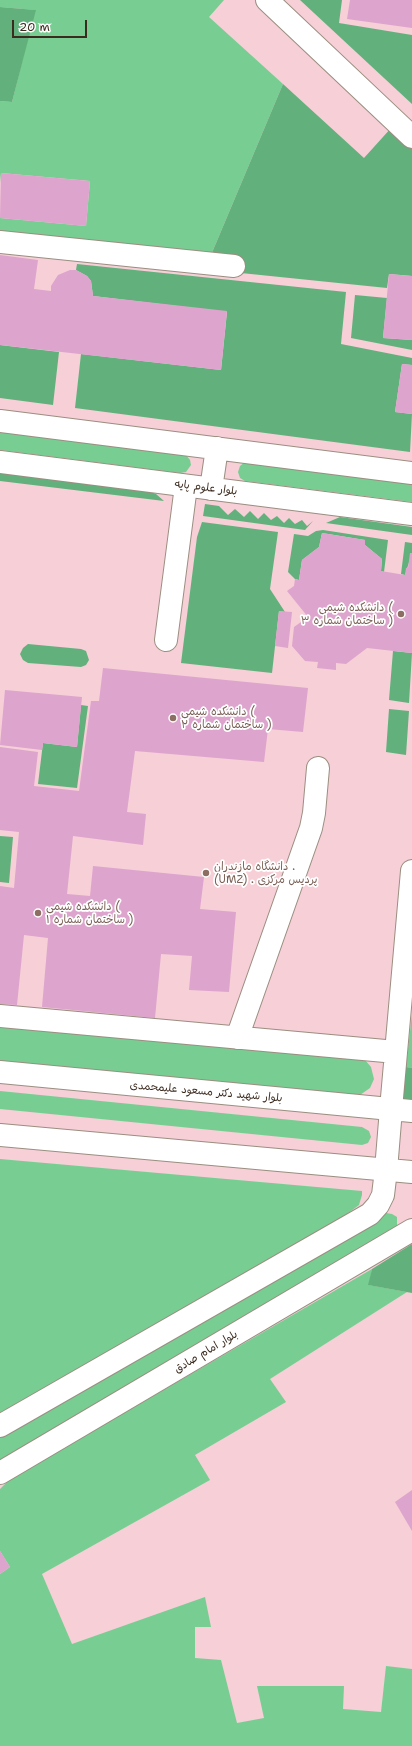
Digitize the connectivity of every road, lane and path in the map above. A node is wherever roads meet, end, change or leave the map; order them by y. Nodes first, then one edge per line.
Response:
1 (267, 0) edge
2 (412, 137) edge
3 (0, 242) edge
4 (234, 266) dead end
5 (0, 421) edge
6 (217, 448) junction
7 (0, 462) edge
8 (412, 473) edge
9 (186, 486) junction
10 (211, 489) junction
11 (412, 514) edge
12 (166, 640) dead end
13 (318, 768) dead end
14 (412, 871) edge
15 (0, 1016) edge
16 (237, 1038) junction
17 (396, 1052) junction
18 (0, 1072) edge
19 (402, 1110) edge
20 (0, 1135) edge
21 (386, 1170) junction
22 (412, 1172) edge
23 (412, 1230) edge
24 (0, 1426) edge
25 (0, 1473) edge

1 - 2 street
3 - 4 street
5 - 6 street
6 - 8 street
6 - 10 street
7 - 9 street, بلوار علوم پایه
9 - 10 street, بلوار علوم پایه
9 - 12 street
10 - 11 street, بلوار علوم پایه
13 - 16 street
14 - 17 street
15 - 16 street
16 - 17 street
17 - 19 street
18 - 19 street, بلوار شهید دکتر مسعود علیمحمدی
19 - 21 street
20 - 21 street
21 - 22 street
21 - 24 street
23 - 25 street, بلوار امام صادق

